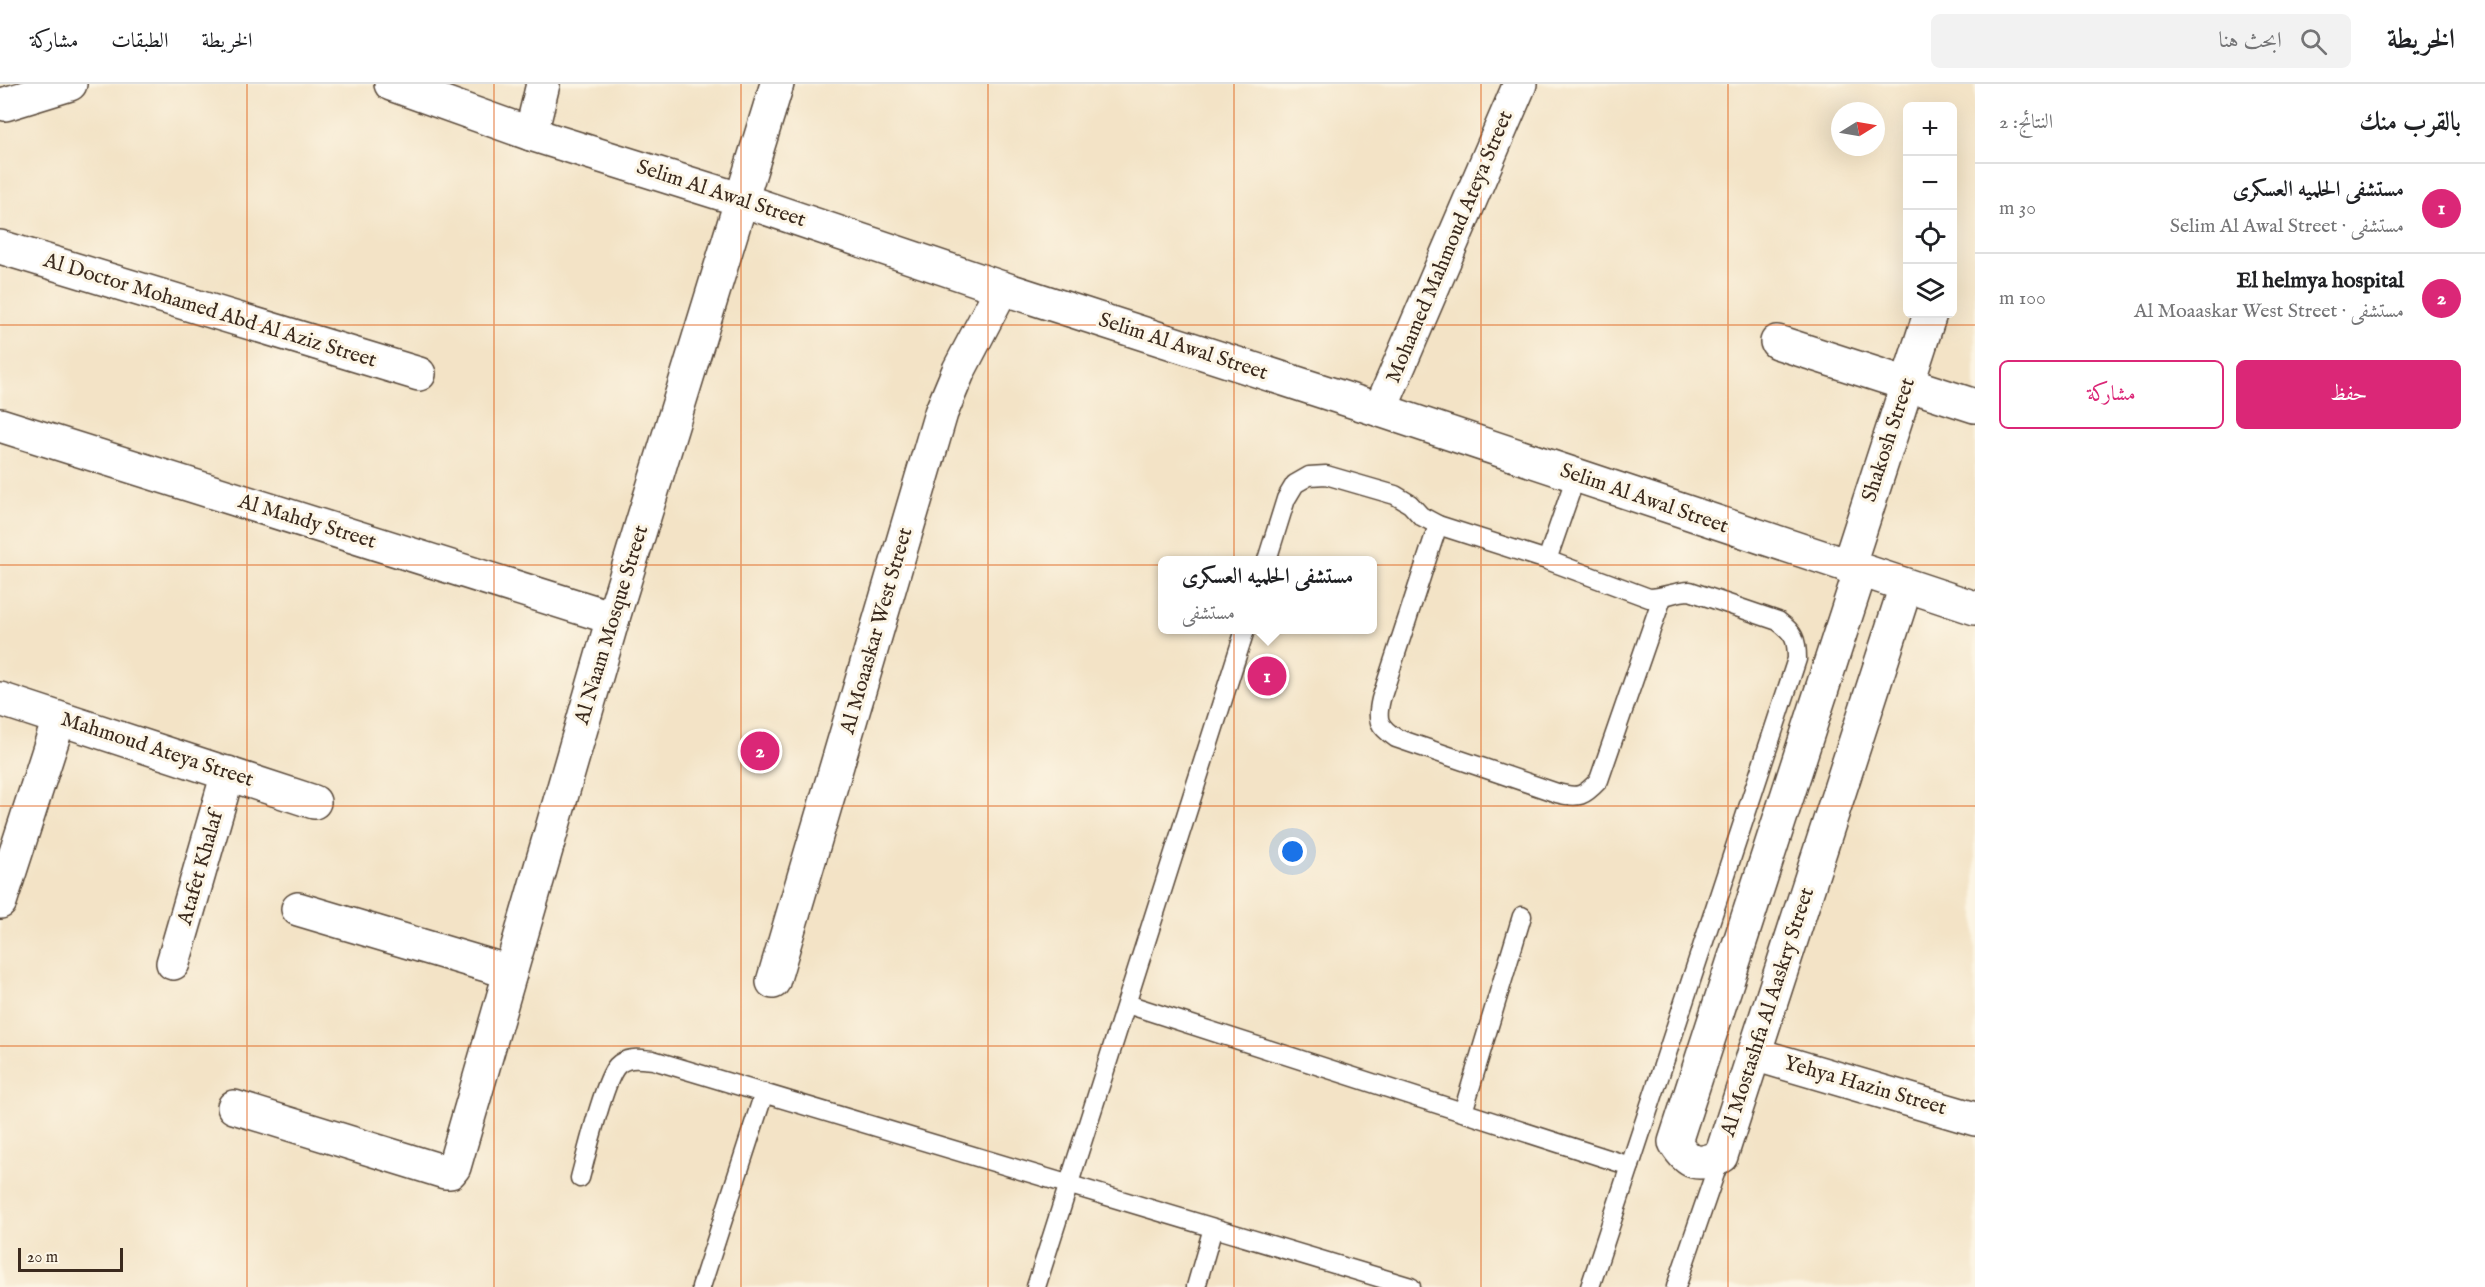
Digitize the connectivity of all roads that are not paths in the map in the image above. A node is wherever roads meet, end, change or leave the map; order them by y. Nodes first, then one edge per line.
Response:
1 (70, 84) edge
2 (391, 84) edge
3 (543, 84) edge
4 (777, 84) edge
5 (1520, 84) edge
6 (6, 103) edge
7 (531, 134) junction
8 (742, 200) junction
9 (0, 247) edge
10 (1002, 288) junction
11 (1929, 318) edge
12 (1777, 342) dead end
13 (419, 374) dead end
14 (1907, 384) junction
15 (1975, 406) edge
16 (1380, 410) junction
17 (0, 426) edge
18 (1576, 476) junction
19 (1438, 525) junction
20 (1269, 556) edge
21 (1546, 560) junction
22 (1854, 569) junction
23 (1906, 586) junction
24 (1662, 598) junction
25 (1975, 608) edge
26 (613, 618) junction
27 (1244, 634) edge
28 (0, 699) edge
29 (59, 719) junction
30 (228, 773) junction
31 (314, 802) dead end
32 (0, 902) edge
33 (298, 909) dead end
34 (1522, 916) dead end
35 (174, 963) dead end
36 (510, 972) junction
37 (773, 982) dead end
38 (1126, 1004) junction
39 (1754, 1054) junction
40 (764, 1093) junction
41 (234, 1107) dead end
42 (1463, 1112) junction
43 (1975, 1119) edge
44 (1721, 1156) junction
45 (1630, 1166) junction
46 (580, 1178) dead end
47 (1069, 1186) junction
48 (1213, 1228) junction
49 (701, 1287) edge
50 (1036, 1287) edge
51 (1196, 1287) edge
52 (1411, 1287) edge
53 (1590, 1287) edge
54 (1676, 1287) edge

1 - 6 street
2 - 7 street, Selim Al Awal Street
3 - 7 street
4 - 8 street, Al Naam Mosque Street
5 - 16 street, Mohamed Mahmoud Ateya Street
7 - 8 street, Selim Al Awal Street
8 - 10 street, Selim Al Awal Street
8 - 26 street, Al Naam Mosque Street
9 - 13 street, Al Doctor Mohamed Abd Al Aziz Street
10 - 16 street, Selim Al Awal Street
10 - 37 street, Al Moaaskar West Street
11 - 14 street, Shakosh Street
12 - 14 street
14 - 15 street
14 - 22 street, Shakosh Street
16 - 18 street, Selim Al Awal Street
17 - 26 street, Al Mahdy Street
18 - 21 lane
18 - 22 street, Selim Al Awal Street
19 - 20 lane
19 - 21 lane
19 - 24 lane
21 - 24 lane
22 - 23 street, Selim Al Awal Street
22 - 44 street, Al Mostashfa Al Aaskry Street
23 - 25 street, Selim Al Awal Street
23 - 39 street, Al Mostashfa Al Aaskry Street
24 - 45 lane
26 - 36 street, Al Naam Mosque Street
27 - 38 lane
28 - 29 street, Mahmoud Ateya Street
29 - 30 street, Mahmoud Ateya Street
29 - 32 street
30 - 31 street, Mahmoud Ateya Street
30 - 35 street, Atafet Khalaf
33 - 36 street
34 - 42 lane
36 - 41 street, Al Naam Mosque Street
38 - 42 lane
38 - 47 lane
39 - 43 street, Yehya Hazin Street
39 - 44 street, Al Mostashfa Al Aaskry Street
40 - 46 lane
40 - 47 lane
40 - 49 lane
42 - 45 lane
44 - 54 lane
45 - 53 lane
47 - 48 lane
47 - 50 lane
48 - 51 lane
48 - 52 lane

